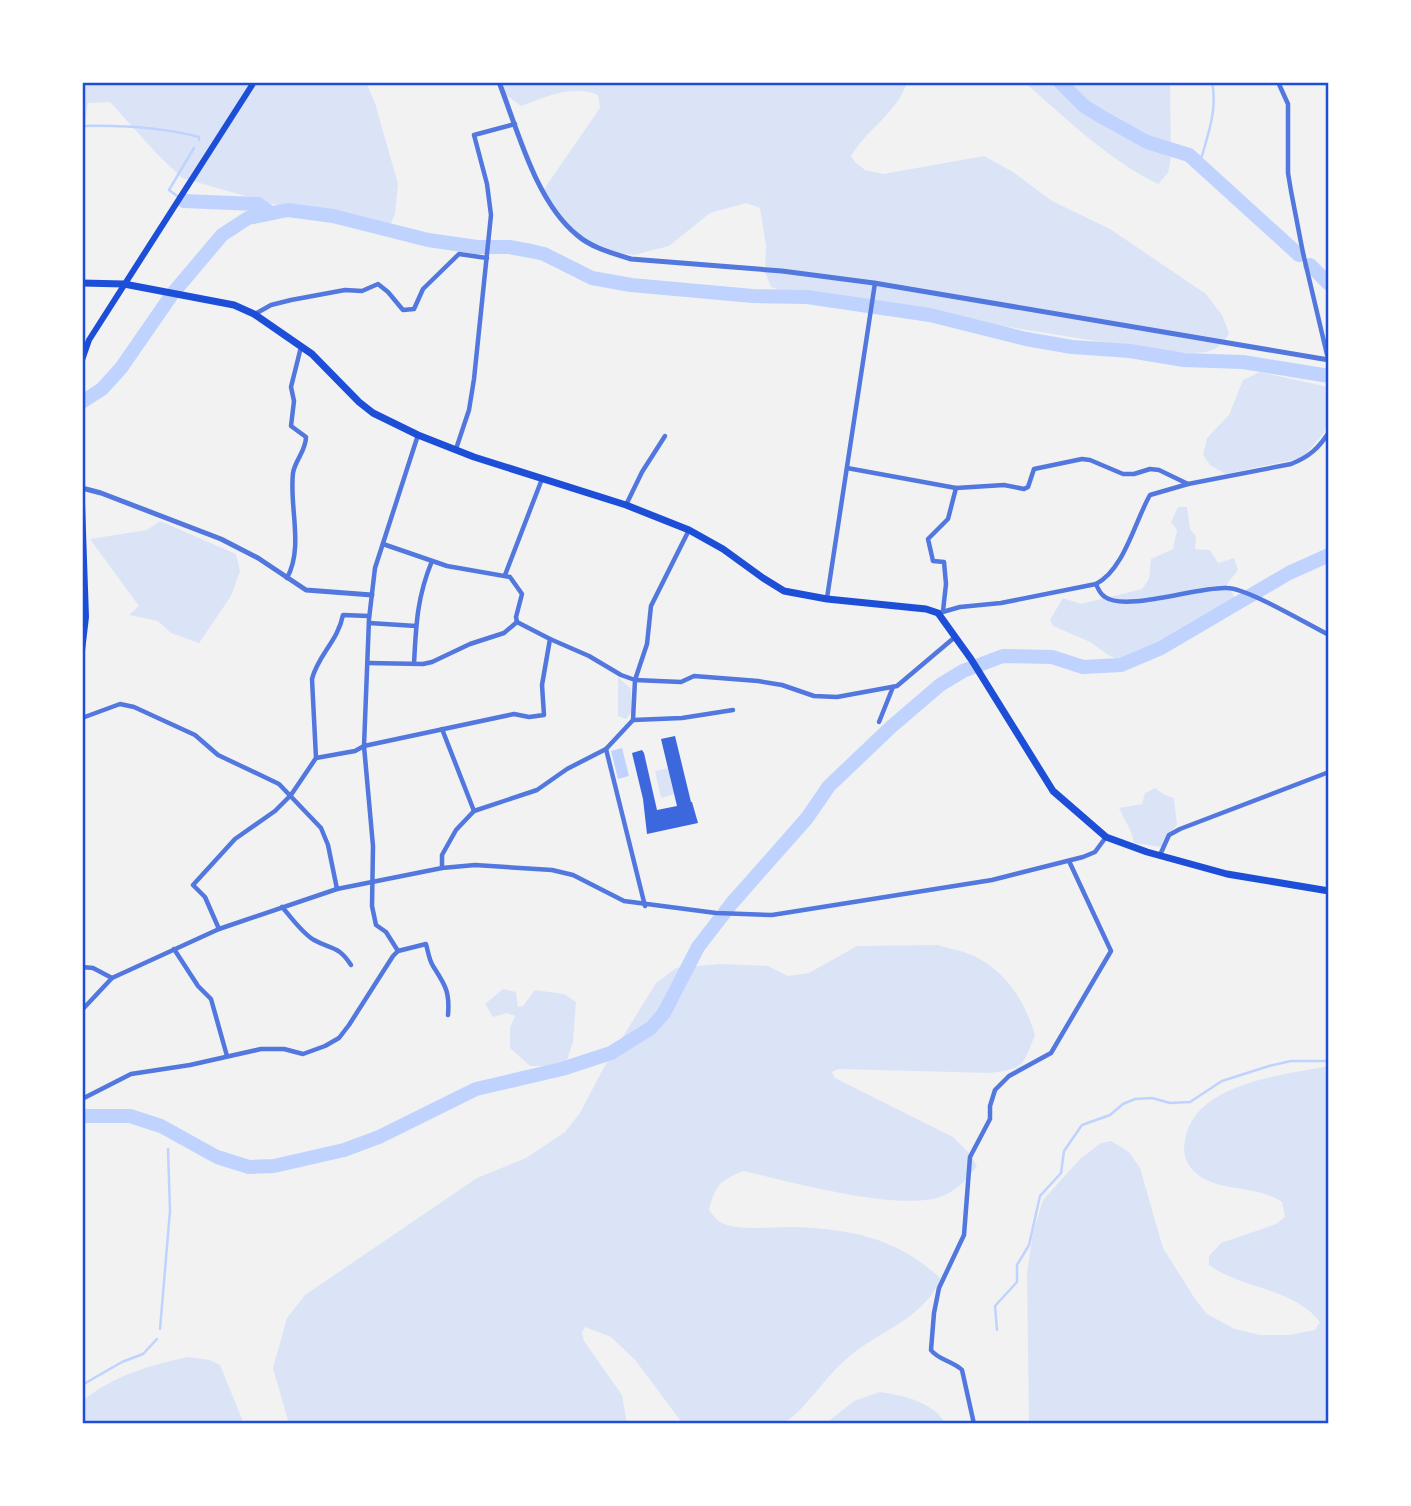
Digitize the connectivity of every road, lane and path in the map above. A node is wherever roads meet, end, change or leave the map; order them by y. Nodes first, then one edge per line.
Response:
1 (254, 82) edge
2 (499, 82) edge
3 (1278, 82) edge
4 (515, 124) junction
5 (487, 256) junction
6 (82, 283) edge
7 (874, 283) junction
8 (124, 284) junction
9 (254, 314) junction
10 (301, 347) junction
11 (82, 360) edge
12 (1329, 361) edge
13 (1329, 432) edge
14 (418, 435) junction
15 (665, 436) dead end
16 (456, 449) junction
17 (847, 468) junction
18 (542, 479) junction
19 (1188, 484) junction
20 (82, 488) edge
21 (956, 488) junction
22 (82, 503) edge
23 (626, 505) junction
24 (689, 530) junction
25 (383, 544) junction
26 (432, 561) junction
27 (505, 575) junction
28 (287, 578) junction
29 (1096, 584) junction
30 (372, 595) junction
31 (827, 599) junction
32 (941, 612) junction
33 (370, 616) junction
34 (517, 622) junction
35 (369, 623) junction
36 (415, 626) junction
37 (1329, 635) edge
38 (955, 637) junction
39 (550, 639) junction
40 (82, 651) edge
41 (368, 663) junction
42 (414, 664) junction
43 (635, 680) junction
44 (893, 687) junction
45 (733, 709) dead end
46 (82, 718) edge
47 (633, 720) junction
48 (878, 722) dead end
49 (441, 729) junction
50 (364, 746) junction
51 (606, 749) junction
52 (316, 758) junction
53 (1329, 772) edge
54 (290, 795) junction
55 (474, 811) junction
56 (1106, 837) junction
57 (1160, 855) junction
58 (1069, 861) junction
59 (442, 868) junction
60 (372, 882) junction
61 (337, 888) junction
62 (1329, 891) edge
63 (645, 906) junction
64 (282, 907) junction
65 (219, 929) junction
66 (173, 949) junction
67 (398, 951) junction
68 (351, 965) dead end
69 (82, 967) edge
70 (112, 978) junction
71 (82, 1010) edge
72 (448, 1015) dead end
73 (227, 1056) junction
74 (82, 1099) edge
75 (974, 1424) edge

1 - 8 main road
2 - 4 street
3 - 12 street
4 - 5 street
4 - 7 street
5 - 9 street
5 - 16 street
6 - 8 main road
7 - 12 street
7 - 17 street
8 - 9 main road
8 - 11 main road
9 - 10 main road
10 - 14 main road
10 - 28 street
13 - 19 street
14 - 16 main road
14 - 25 street
15 - 23 street
16 - 18 main road
17 - 21 street
17 - 31 street
18 - 23 main road
18 - 27 street
19 - 21 street
19 - 29 street
20 - 28 street
21 - 32 street
22 - 40 main road
23 - 24 main road
24 - 31 main road
24 - 43 street
25 - 26 street
25 - 30 street
26 - 27 street
26 - 36 street
27 - 34 street
28 - 30 street
29 - 32 street
29 - 37 street
30 - 33 street
31 - 32 main road
32 - 38 main road
33 - 35 street
33 - 52 street
34 - 39 street
34 - 42 street
35 - 36 street
35 - 41 street
36 - 42 street
38 - 44 street
38 - 56 main road
39 - 43 street
39 - 49 street
41 - 42 street
41 - 50 street
43 - 44 street
43 - 47 street
44 - 48 street
45 - 47 street
46 - 54 street
47 - 51 street
49 - 50 street
49 - 55 street
50 - 52 street
50 - 60 street
51 - 55 street
51 - 63 street
52 - 54 street
53 - 57 street
54 - 61 street
54 - 65 street
55 - 59 street
56 - 57 main road
56 - 58 street
57 - 62 main road
58 - 63 street
58 - 75 street
59 - 60 street
59 - 63 street
60 - 61 street
60 - 67 street
61 - 64 street
64 - 65 street
64 - 68 street
65 - 66 street
66 - 70 street
66 - 73 street
67 - 72 street
67 - 73 street
69 - 70 street
70 - 71 street
73 - 74 street

